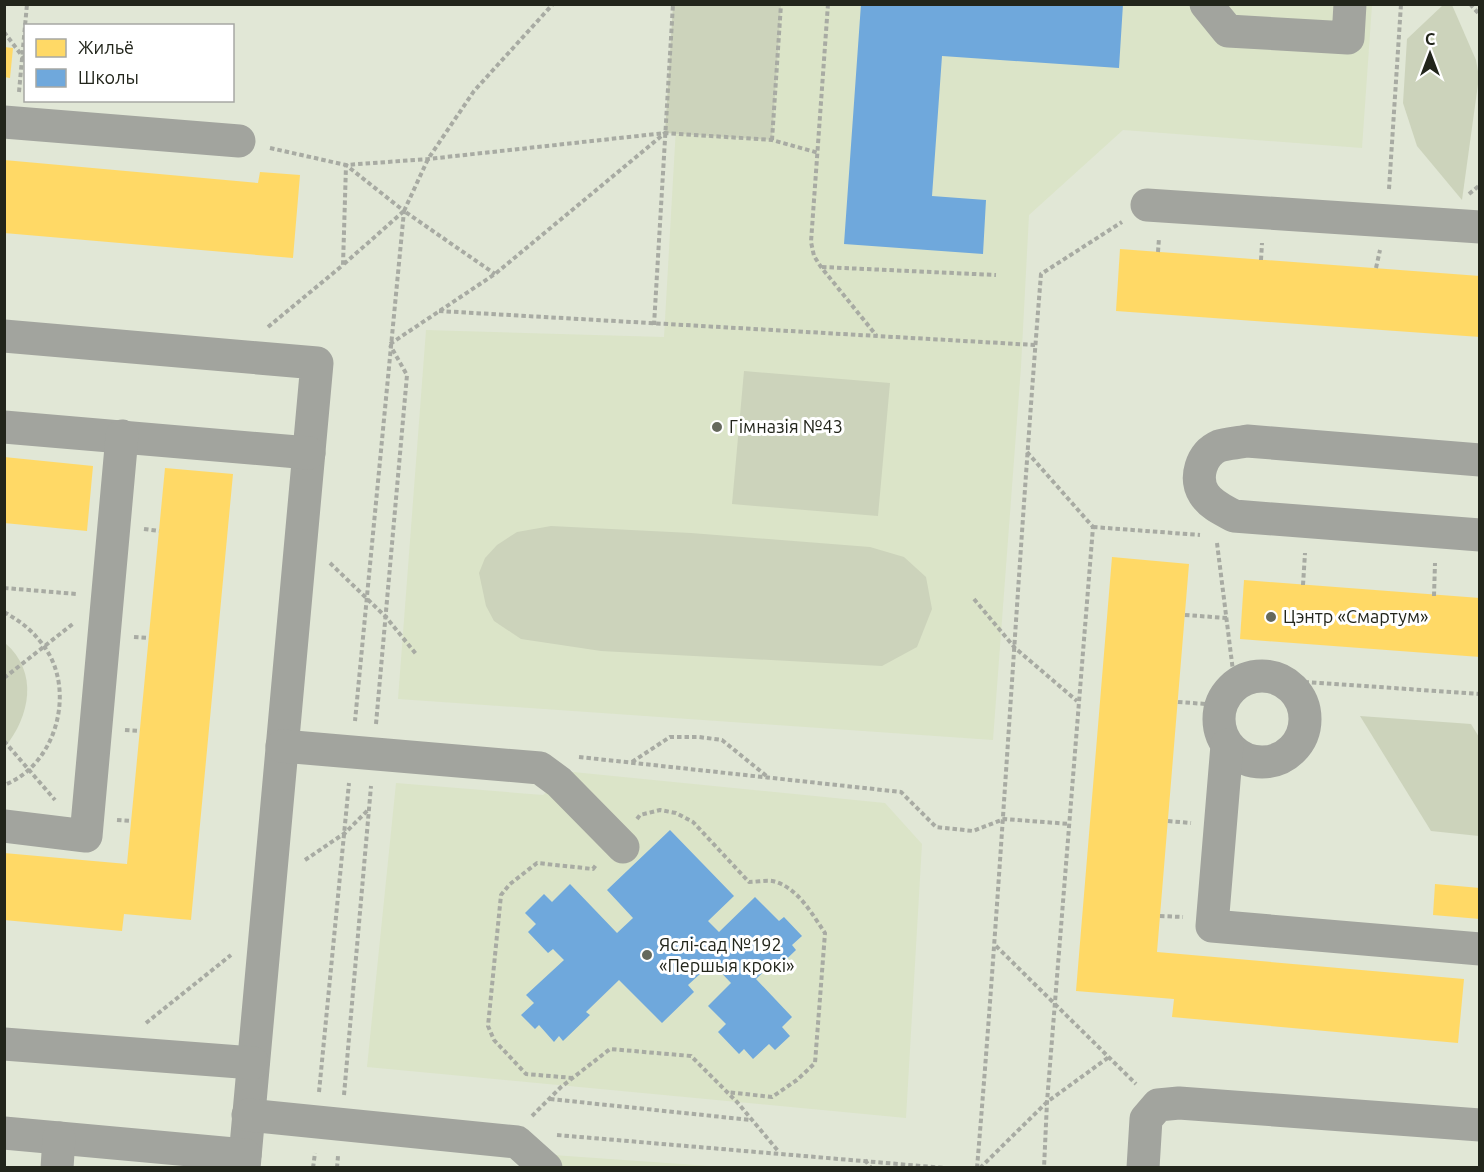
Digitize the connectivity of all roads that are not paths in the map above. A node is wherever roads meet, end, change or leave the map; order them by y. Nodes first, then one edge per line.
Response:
1 (1206, 4) edge
2 (1350, 4) edge
3 (10, 123) edge
4 (239, 141) road end
5 (1147, 205) road end
6 (1479, 227) edge
7 (4, 336) edge
8 (4, 428) edge
9 (122, 436) junction
10 (309, 453) junction
11 (1479, 460) edge
12 (1479, 535) edge
13 (1227, 745) junction
14 (282, 746) junction
15 (4, 826) edge
16 (620, 844) road end
17 (1479, 949) edge
18 (4, 1044) edge
19 (253, 1063) junction
20 (248, 1115) junction
21 (1479, 1125) edge
22 (4, 1133) edge
23 (58, 1153) edge
24 (244, 1161) edge
25 (546, 1167) edge
26 (1143, 1167) edge

1 - 2 lane
3 - 4 lane
5 - 6 lane
7 - 10 lane
8 - 9 lane
9 - 10 lane
9 - 15 lane
10 - 14 lane
11 - 12 lane
13 - 13 lane
13 - 17 lane
14 - 16 lane
14 - 19 lane
18 - 19 lane
19 - 20 lane
20 - 24 lane
20 - 25 lane
21 - 26 lane
22 - 23 lane
23 - 24 lane

